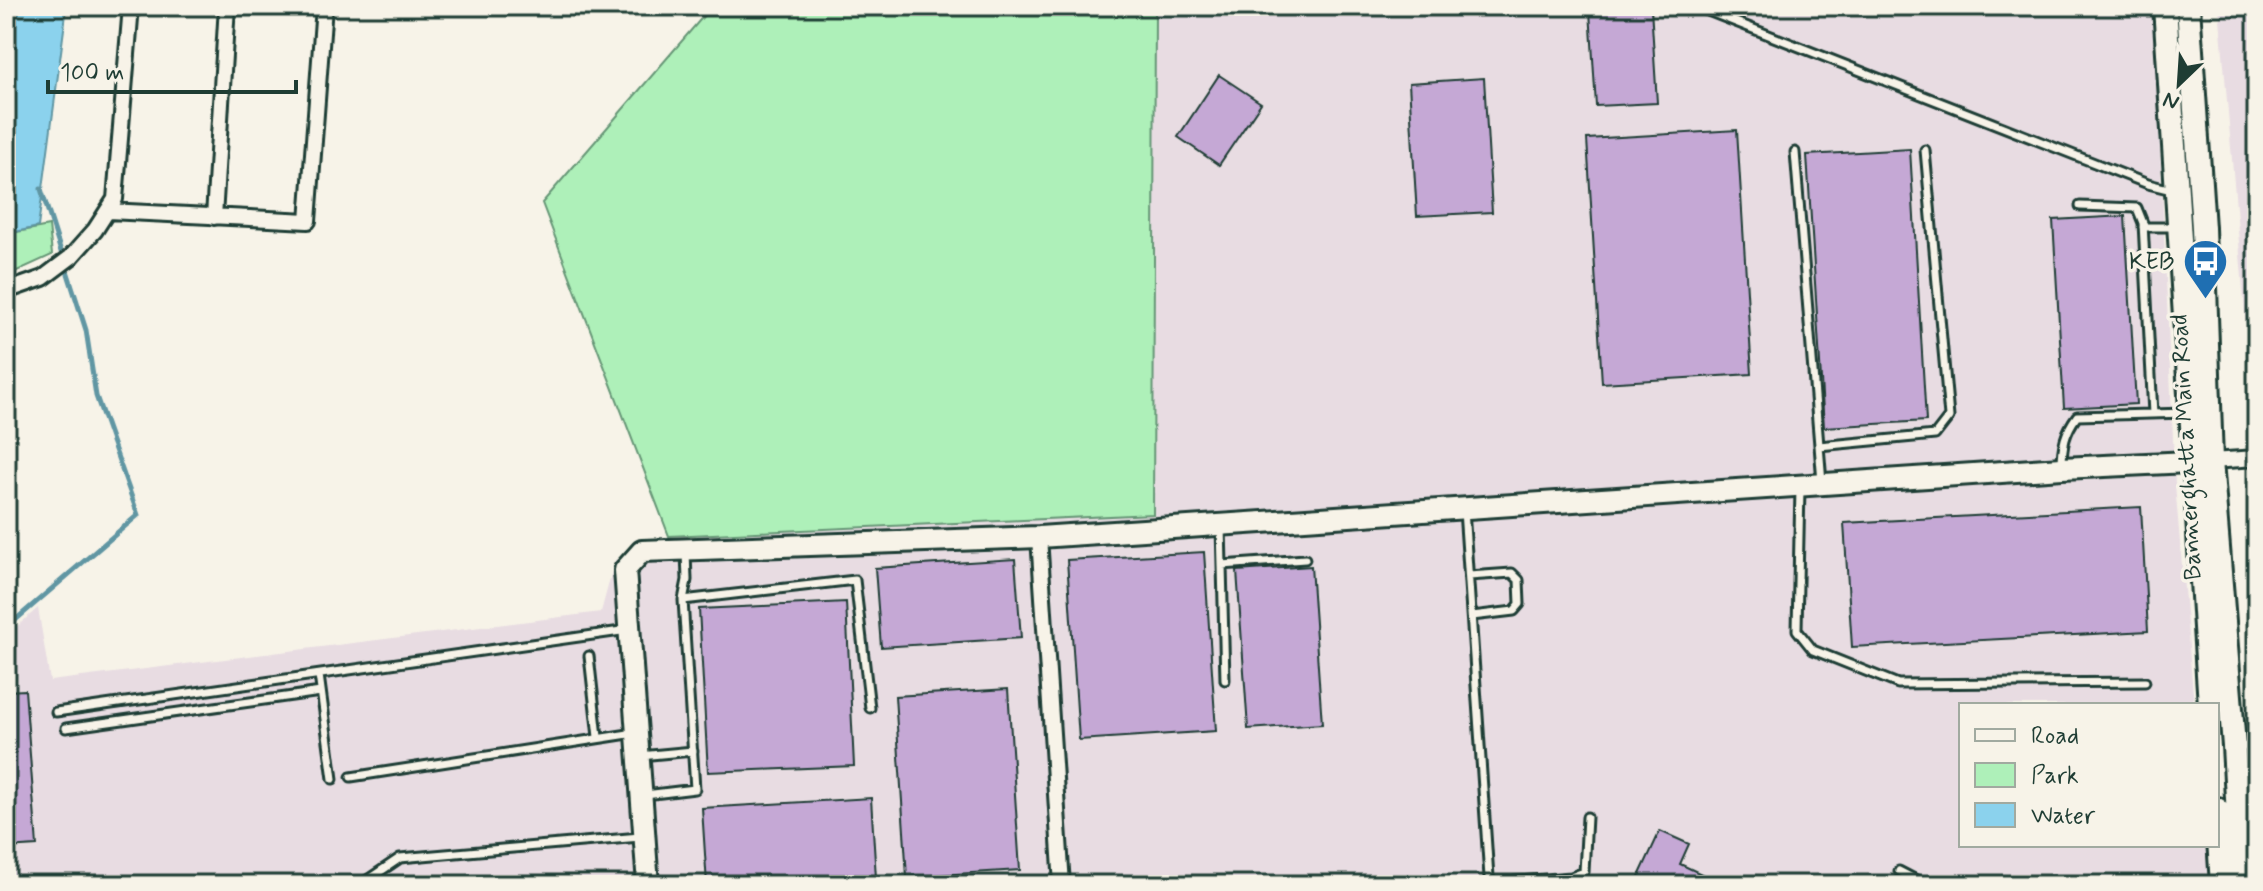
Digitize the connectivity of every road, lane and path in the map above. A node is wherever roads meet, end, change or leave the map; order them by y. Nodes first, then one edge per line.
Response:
1 (131, 6) edge
2 (227, 6) edge
3 (324, 6) edge
4 (1695, 6) edge
5 (2165, 6) edge
6 (2188, 6) edge
7 (1925, 150) dead end
8 (1795, 152) dead end
9 (2178, 191) junction
10 (2080, 206) dead end
11 (108, 211) junction
12 (214, 217) junction
13 (2143, 227) junction
14 (2180, 227) junction
15 (6, 291) edge
16 (2190, 412) junction
17 (2153, 414) junction
18 (1819, 446) junction
19 (2257, 458) edge
20 (2202, 461) junction
21 (2062, 468) junction
22 (1822, 484) junction
23 (1800, 486) junction
24 (1464, 508) junction
25 (1221, 524) junction
26 (1039, 537) junction
27 (686, 550) junction
28 (1305, 559) dead end
29 (1222, 565) junction
30 (1469, 576) junction
31 (683, 600) junction
32 (1472, 616) junction
33 (630, 630) junction
34 (589, 656) dead end
35 (319, 675) junction
36 (1225, 680) dead end
37 (270, 682) junction
38 (2145, 682) dead end
39 (197, 692) junction
40 (321, 692) junction
41 (272, 699) junction
42 (136, 701) junction
43 (2210, 703) edge
44 (870, 708) dead end
45 (81, 709) junction
46 (200, 709) junction
47 (56, 712) dead end
48 (139, 718) junction
49 (84, 726) junction
50 (66, 728) dead end
51 (637, 733) junction
52 (598, 737) junction
53 (2246, 747) edge
54 (693, 751) junction
55 (638, 756) junction
56 (351, 777) dead end
57 (333, 779) dead end
58 (641, 795) junction
59 (1587, 817) dead end
60 (645, 837) junction
61 (2219, 839) edge
62 (1899, 871) dead end
63 (360, 885) edge
64 (648, 885) edge
65 (1062, 885) edge
66 (1926, 885) edge
67 (2222, 885) edge
68 (2242, 885) edge

1 - 11 street
2 - 12 street
3 - 12 street
4 - 9 lane
5 - 9 main road
6 - 20 main road, Bannerghatta Main Road
7 - 18 lane
8 - 18 lane
9 - 14 main road
10 - 13 lane
11 - 12 street
11 - 15 street
13 - 14 lane
13 - 17 lane
14 - 16 main road
16 - 17 lane
16 - 20 main road
17 - 21 lane
18 - 22 lane
19 - 20 street
20 - 21 street
20 - 43 main road
20 - 53 main road, Bannerghatta Main Road
21 - 22 street
22 - 23 street
23 - 24 street
23 - 38 lane
24 - 25 street
24 - 30 lane
25 - 26 street
25 - 29 lane
26 - 27 street
26 - 65 street
27 - 31 lane
27 - 33 street
28 - 29 lane
29 - 36 lane
30 - 32 lane
30 - 32 lane
31 - 44 lane
31 - 54 lane
32 - 59 lane
33 - 35 lane
33 - 51 street
34 - 52 lane
35 - 37 lane
35 - 40 lane
37 - 39 lane
37 - 41 lane
39 - 42 lane
39 - 46 lane
40 - 41 lane
40 - 57 lane
41 - 46 lane
42 - 45 lane
42 - 48 lane
45 - 47 lane
45 - 49 lane
46 - 48 lane
48 - 49 lane
49 - 50 lane
51 - 52 lane
51 - 55 street
52 - 56 lane
53 - 68 main road, Bannerghatta Main Road
54 - 55 lane
54 - 58 lane
55 - 58 street
58 - 60 street
60 - 63 lane
60 - 64 street
61 - 67 main road
62 - 66 lane

